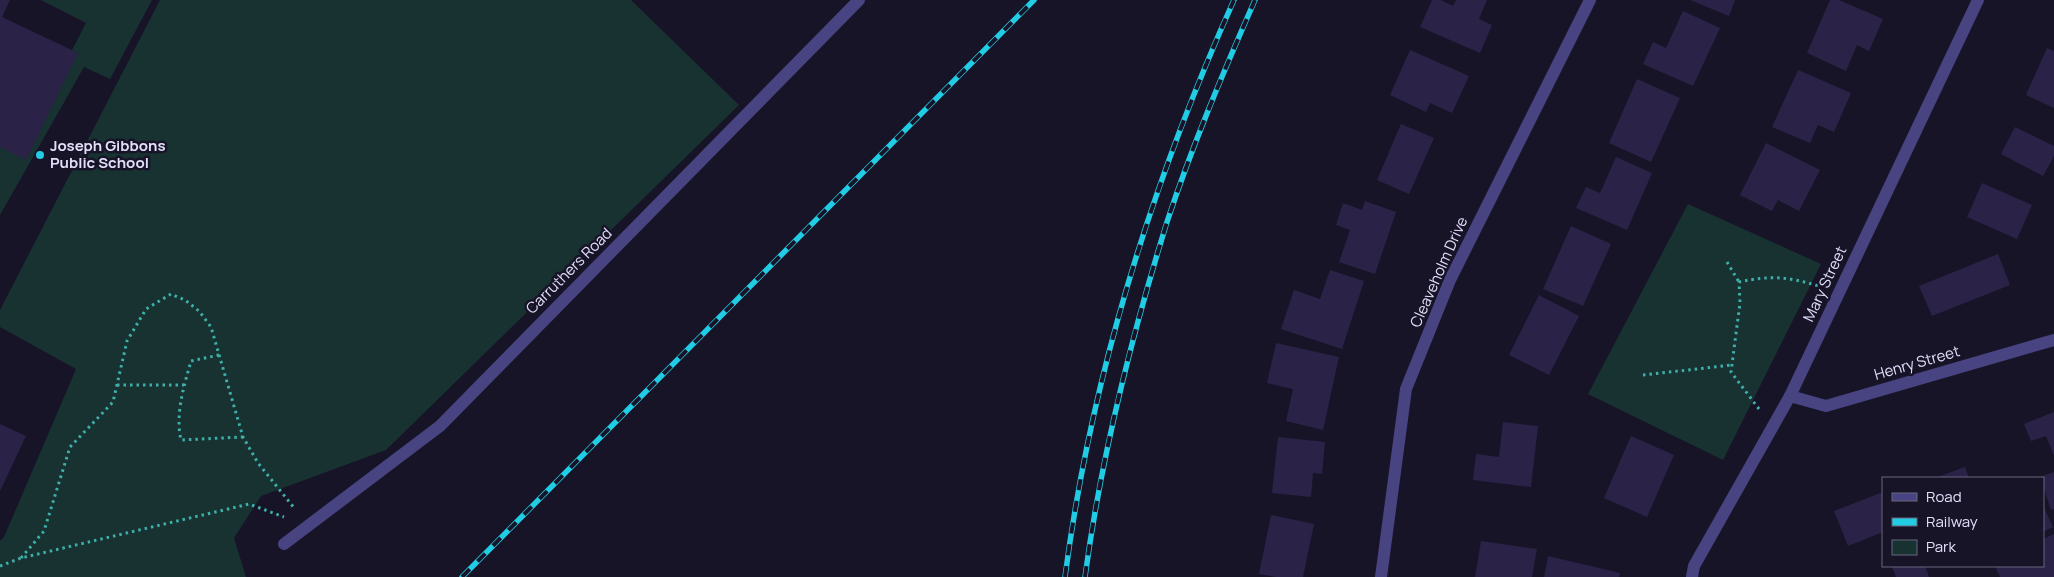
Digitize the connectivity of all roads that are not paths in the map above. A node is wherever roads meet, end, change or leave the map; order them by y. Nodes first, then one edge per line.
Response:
1 (859, 0) edge
2 (1590, 0) edge
3 (1978, 0) edge
4 (2054, 340) edge
5 (1790, 396) junction
6 (284, 544) dead end
7 (1381, 577) edge
8 (1692, 577) edge

1 - 6 street, Carruthers Road
2 - 7 street, Cleaveholm Drive
3 - 5 street, Mary Street
4 - 5 street, Henry Street
5 - 8 street, Mary Street

